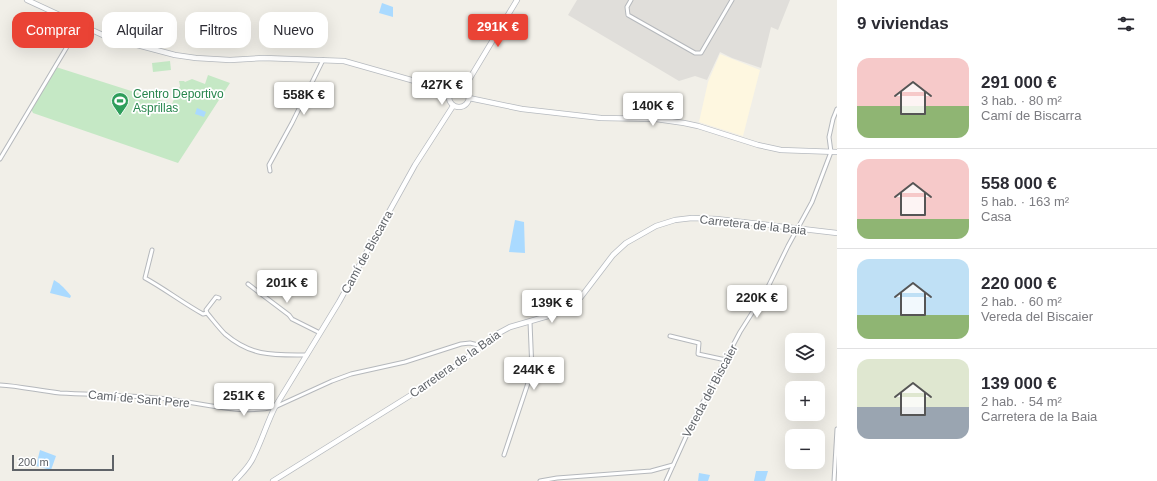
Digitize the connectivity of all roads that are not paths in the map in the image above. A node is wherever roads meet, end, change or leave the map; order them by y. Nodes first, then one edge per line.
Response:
1 (27, 0) edge
2 (517, 0) edge
3 (631, 0) edge
4 (732, 0) edge
5 (52, 12) edge
6 (94, 31) edge
7 (66, 48) edge
8 (323, 59) junction
9 (464, 88) junction
10 (450, 91) junction
11 (469, 98) junction
12 (453, 106) junction
13 (837, 109) edge
14 (831, 152) junction
15 (837, 152) edge
16 (0, 159) edge
17 (270, 171) dead end
18 (798, 229) junction
19 (837, 233) edge
20 (152, 250) dead end
21 (248, 284) dead end
22 (219, 298) dead end
23 (207, 313) junction
24 (530, 322) junction
25 (320, 333) junction
26 (670, 336) dead end
27 (482, 346) junction
28 (307, 355) junction
29 (726, 360) junction
30 (0, 385) edge
31 (276, 407) junction
32 (837, 429) edge
33 (504, 455) dead end
34 (673, 465) junction
35 (282, 475) junction
36 (235, 481) edge
37 (273, 481) edge
38 (283, 481) edge
39 (540, 481) edge
40 (666, 481) edge
41 (834, 481) edge

1 - 5 main road
2 - 9 main road
3 - 4 street
6 - 8 main road
7 - 16 street
8 - 10 main road
8 - 17 street
9 - 10 main road
9 - 11 main road
10 - 12 main road
11 - 12 main road
11 - 14 main road
12 - 25 main road, Camí de Biscarra
13 - 14 street
14 - 15 main road
14 - 18 street, Vereda del Biscaier
18 - 19 main road, Carretera de la Baia
18 - 24 main road, Carretera de la Baia
18 - 29 street, Vereda del Biscaier
20 - 23 street
21 - 25 street
22 - 23 street
23 - 28 street
24 - 27 main road, Carretera de la Baia
24 - 33 street
25 - 28 main road, Camí de Biscarra
26 - 29 street
27 - 31 street, Camí de Sant Pere
27 - 35 main road, Carretera de la Baia
28 - 31 main road, Camí de Biscarra
29 - 34 street, Vereda del Biscaier
30 - 31 street, Camí de Sant Pere
31 - 36 main road, Camí de Biscarra
32 - 41 street
34 - 39 street
34 - 40 street, Vereda del Biscaier
35 - 37 main road, Carretera de la Baia
35 - 38 street

